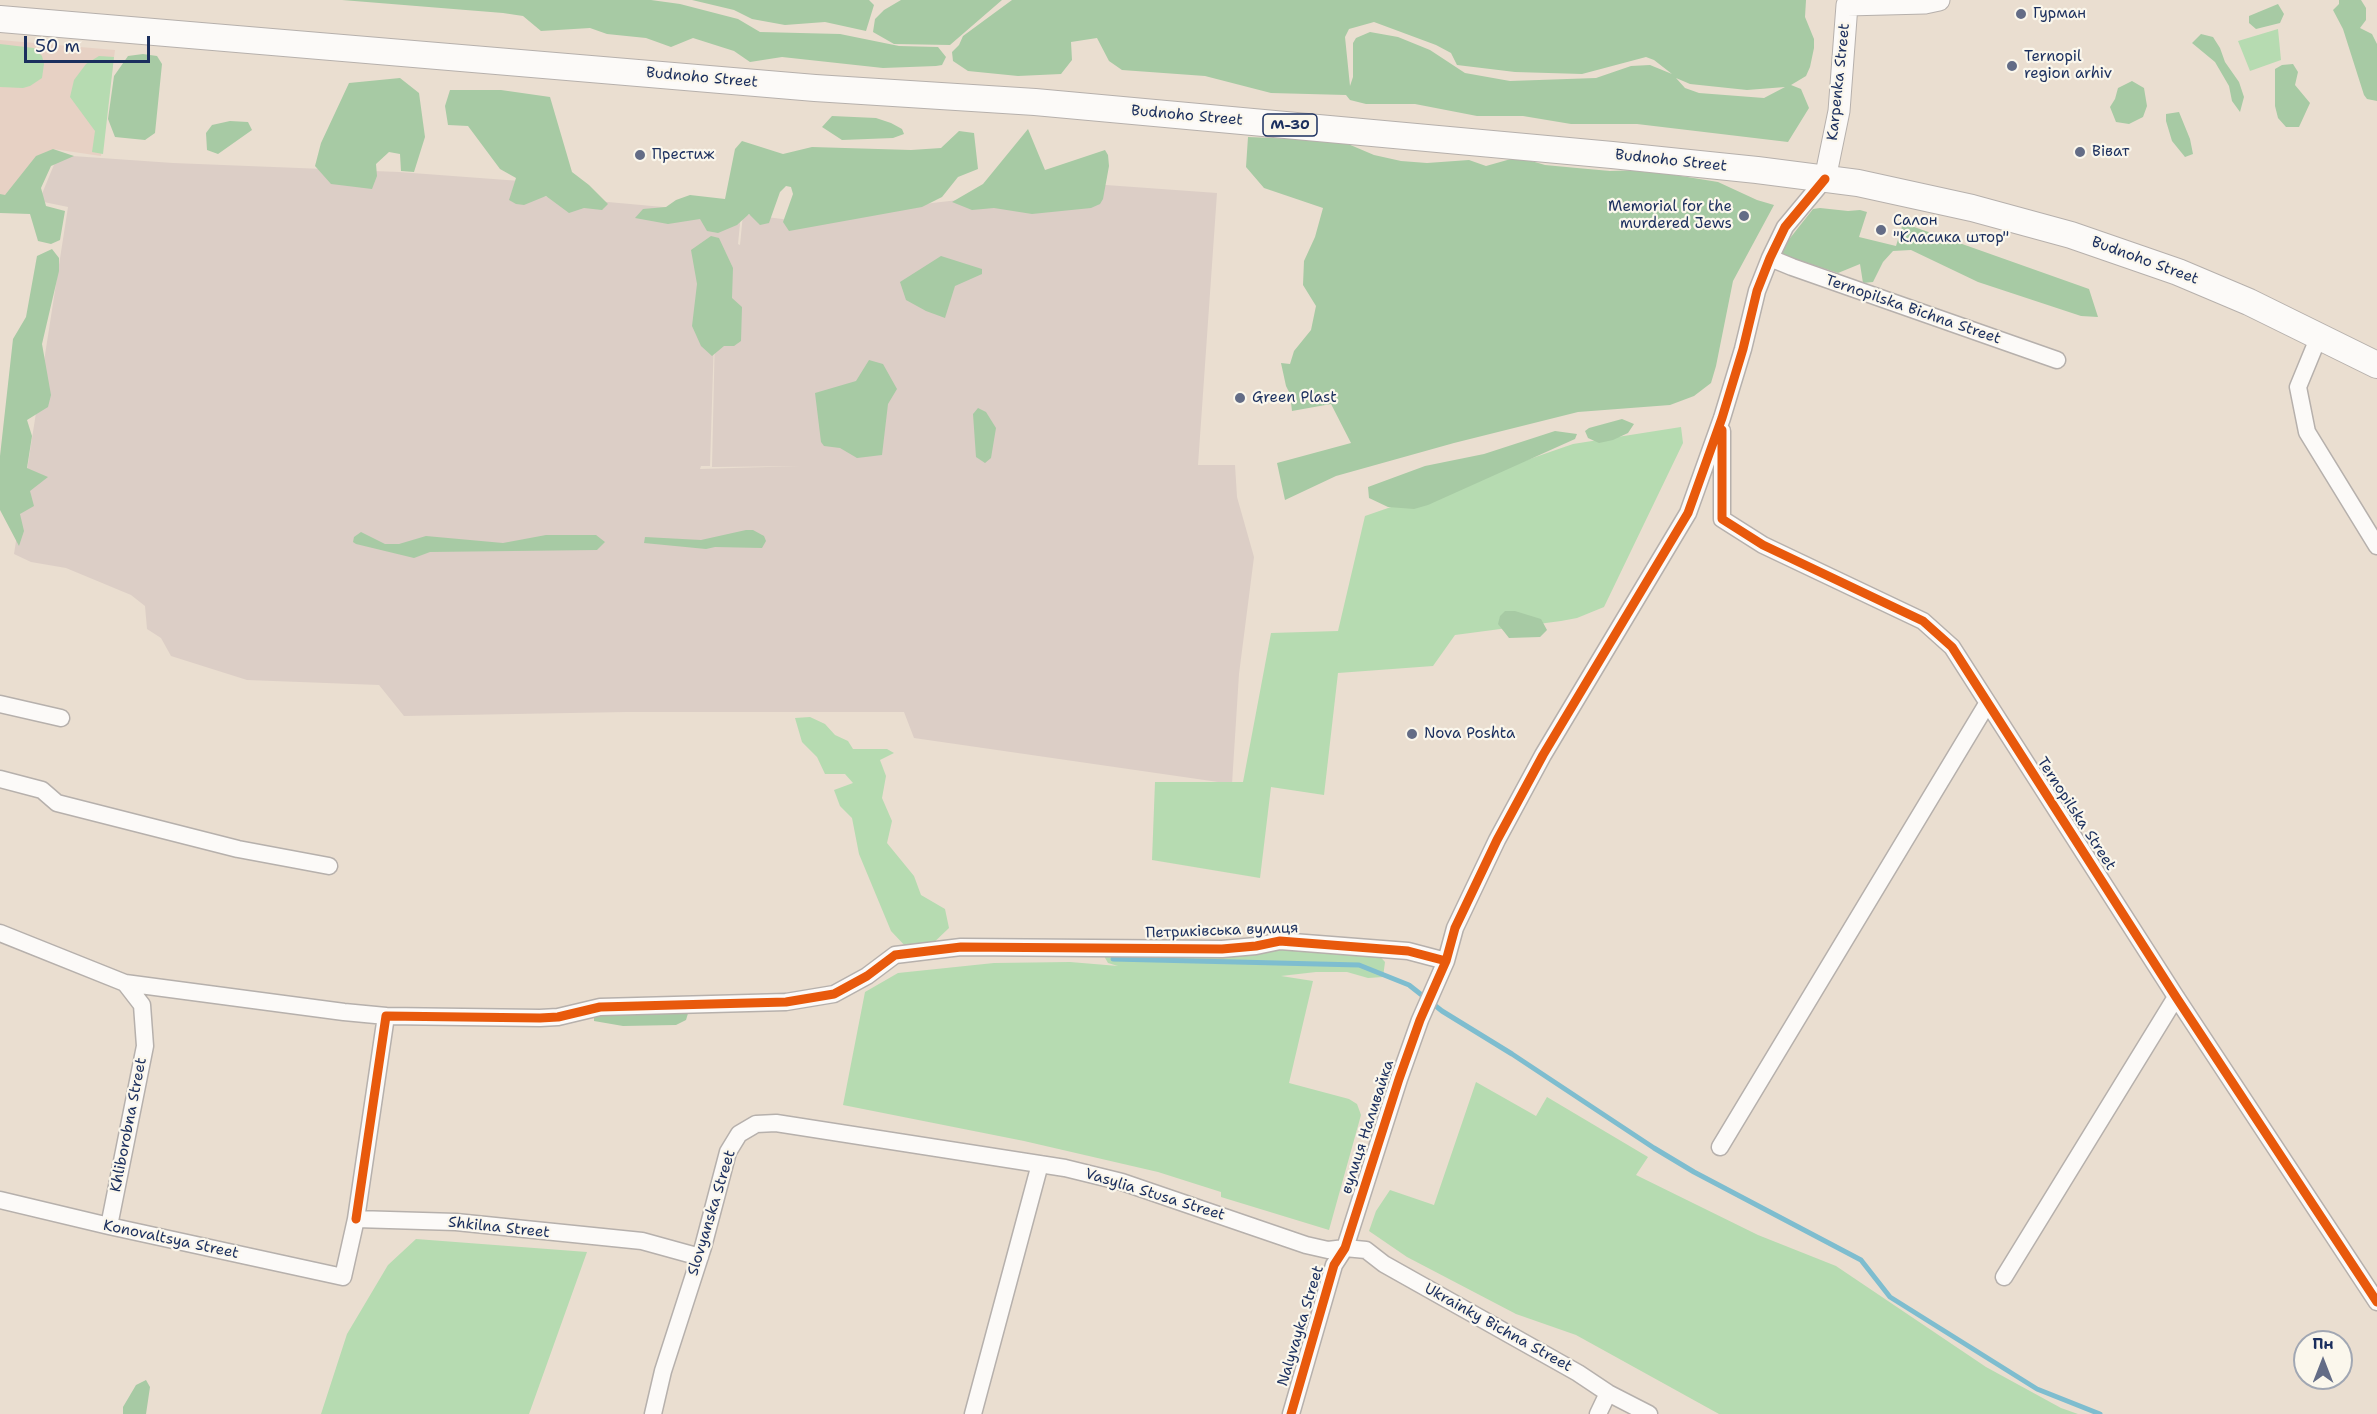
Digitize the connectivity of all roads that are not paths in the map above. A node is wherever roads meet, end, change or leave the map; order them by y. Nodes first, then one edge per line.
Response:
1 (1939, 0) edge
2 (1845, 2) edge
3 (0, 19) edge
4 (1825, 179) junction
5 (1770, 258) junction
6 (2319, 336) junction
7 (2057, 360) dead end
8 (2377, 365) edge
9 (1722, 418) junction
10 (2377, 546) edge
11 (0, 704) edge
12 (1987, 704) junction
13 (61, 718) dead end
14 (0, 779) edge
15 (329, 866) dead end
16 (0, 933) edge
17 (1446, 961) junction
18 (125, 983) junction
19 (2176, 997) junction
20 (386, 1016) junction
21 (1720, 1147) dead end
22 (1040, 1164) junction
23 (0, 1200) edge
24 (356, 1219) junction
25 (109, 1226) junction
26 (1345, 1248) junction
27 (700, 1257) junction
28 (2004, 1277) dead end
29 (2377, 1302) edge
30 (1608, 1393) junction
31 (653, 1414) edge
32 (973, 1414) edge
33 (1291, 1414) edge
34 (1298, 1414) edge
35 (1598, 1414) edge
36 (1649, 1414) edge

1 - 2 main road, Karpenka Street
2 - 4 main road, Karpenka Street
3 - 4 highway, Budnoho Street / М-30
4 - 5 street
4 - 6 highway, Budnoho Street / М-30
5 - 7 street, Ternopilska Bichna Street
5 - 9 street
6 - 8 highway, Budnoho Street / М-30
6 - 10 street
9 - 12 street, Ternopilska Street
9 - 17 street, вулиця Наливайка
11 - 13 street
12 - 19 street, Ternopilska Street
12 - 21 street
14 - 15 street
16 - 18 street
17 - 20 street, Петриківська вулиця
17 - 26 street, вулиця Наливайка
18 - 20 street, Петриківська вулиця
18 - 25 street, Khliborobna Street
19 - 28 street
19 - 29 street, Ternopilska Street
20 - 24 street
22 - 26 street, Vasylia Stusa Street
22 - 27 street, Slovyanska Street
22 - 32 street
23 - 25 street, Konovaltsya Street
24 - 25 street, Konovaltsya Street
24 - 27 street, Shkilna Street
26 - 30 street, Ukrainky Bichna Street
26 - 33 street, Nalyvayka Street
26 - 34 street
27 - 31 street, Slovyanska Street
30 - 35 street
30 - 36 street, Ukrainky Bichna Street

